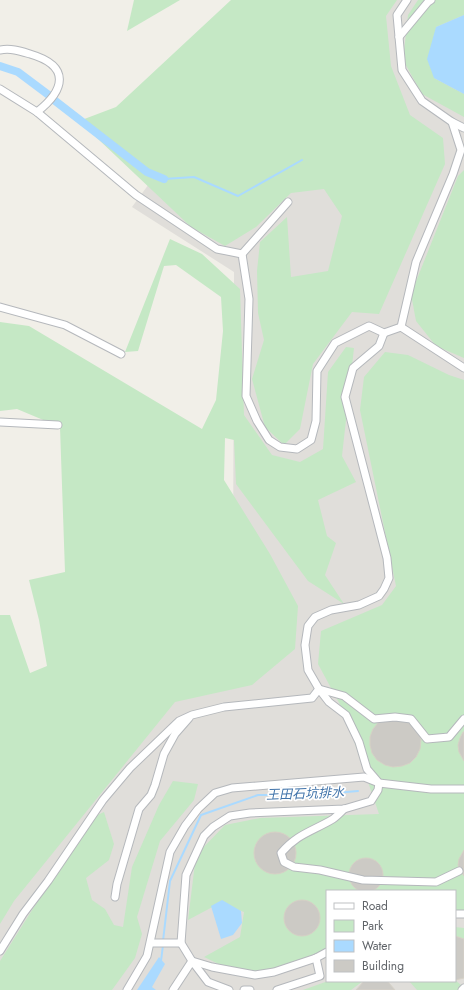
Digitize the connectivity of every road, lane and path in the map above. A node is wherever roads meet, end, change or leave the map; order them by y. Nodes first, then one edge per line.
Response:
1 (408, 0) edge
2 (432, 0) edge
3 (399, 37) junction
4 (0, 50) edge
5 (0, 89) edge
6 (37, 112) junction
7 (452, 122) junction
8 (464, 128) edge
9 (288, 202) dead end
10 (242, 254) junction
11 (0, 306) edge
12 (401, 326) junction
13 (384, 332) junction
14 (121, 354) dead end
15 (464, 368) edge
16 (0, 422) edge
17 (58, 425) dead end
18 (319, 689) junction
19 (192, 715) junction
20 (464, 719) edge
21 (378, 783) junction
22 (464, 789) edge
23 (344, 808) junction
24 (459, 871) dead end
25 (115, 897) dead end
26 (151, 943) junction
27 (181, 943) junction
28 (0, 951) edge
29 (326, 953) edge
30 (316, 958) junction
31 (192, 961) junction
32 (326, 974) edge
33 (320, 976) junction
34 (127, 990) edge
35 (173, 990) edge
36 (229, 990) edge
37 (244, 990) edge
38 (250, 990) edge
39 (277, 990) edge

1 - 3 street
2 - 3 street
3 - 7 street
4 - 6 street
5 - 6 street
6 - 10 street
7 - 8 street
7 - 12 street
9 - 10 street
10 - 13 street
11 - 14 street
12 - 13 street
12 - 15 street
13 - 18 street
16 - 17 street
18 - 19 street
18 - 20 street
18 - 21 street
19 - 25 street
19 - 28 street
21 - 22 street
21 - 23 street
21 - 26 street
23 - 24 street
23 - 27 street
26 - 27 street
26 - 34 street
27 - 31 street
29 - 30 street
30 - 31 street
30 - 33 street
31 - 35 street
31 - 36 street
32 - 33 street
33 - 39 street
37 - 38 street

